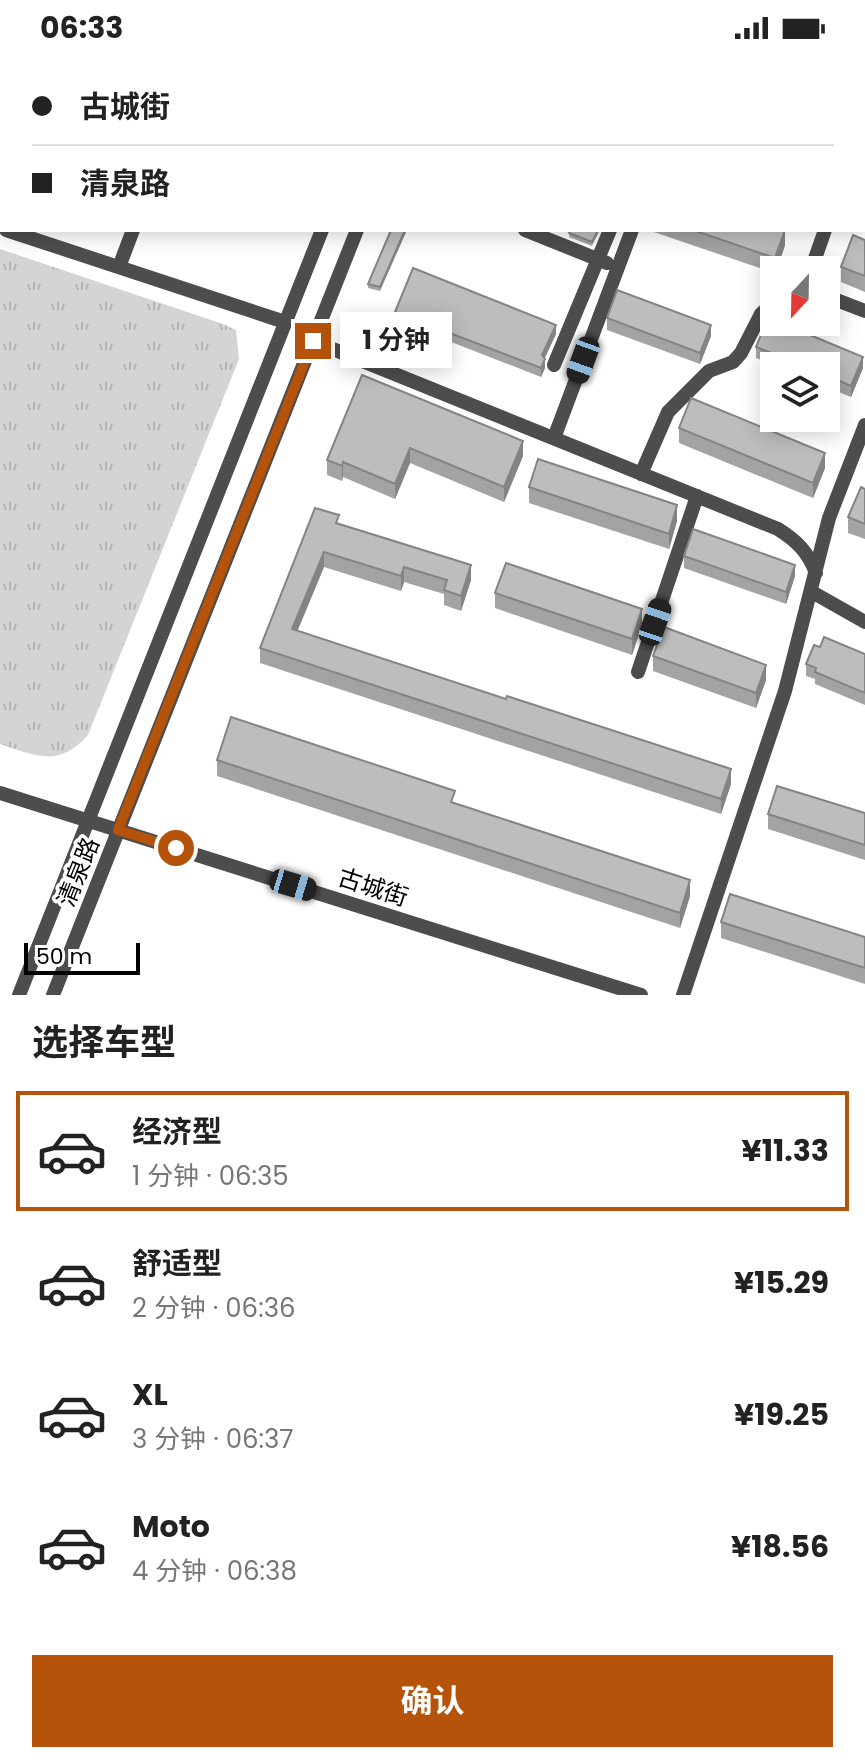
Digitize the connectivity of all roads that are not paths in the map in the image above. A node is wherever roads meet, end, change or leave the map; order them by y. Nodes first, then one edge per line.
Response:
1 (12, 232) edge
2 (132, 232) edge
3 (321, 232) edge
4 (356, 232) edge
5 (530, 232) edge
6 (609, 232) edge
7 (631, 232) edge
8 (824, 232) edge
9 (816, 256) edge
10 (602, 261) junction
11 (119, 267) junction
12 (840, 301) edge
13 (865, 311) edge
14 (760, 316) edge
15 (285, 322) junction
16 (313, 341) junction
17 (554, 365) dead end
18 (865, 425) edge
19 (554, 438) junction
20 (641, 474) junction
21 (697, 496) junction
22 (816, 574) junction
23 (812, 592) junction
24 (865, 622) edge
25 (638, 672) dead end
26 (0, 793) edge
27 (88, 820) junction
28 (118, 830) junction
29 (19, 995) edge
30 (53, 995) edge
31 (641, 995) edge
32 (683, 995) edge

1 - 11 street
2 - 11 street
3 - 15 street, 清泉路
4 - 16 street, 清泉路
5 - 10 street
6 - 10 street
7 - 19 street
8 - 9 street
10 - 17 street
11 - 15 street
12 - 13 street
14 - 20 street
15 - 27 street, 清泉路
16 - 19 street
16 - 28 street, 清泉路
18 - 22 street
19 - 20 street
20 - 21 street
21 - 22 street
21 - 25 street
22 - 23 street
23 - 24 street
23 - 32 street
26 - 27 street, 古城街
27 - 28 street, 古城街
27 - 29 street, 清泉路
28 - 30 street, 清泉路
28 - 31 street, 古城街

